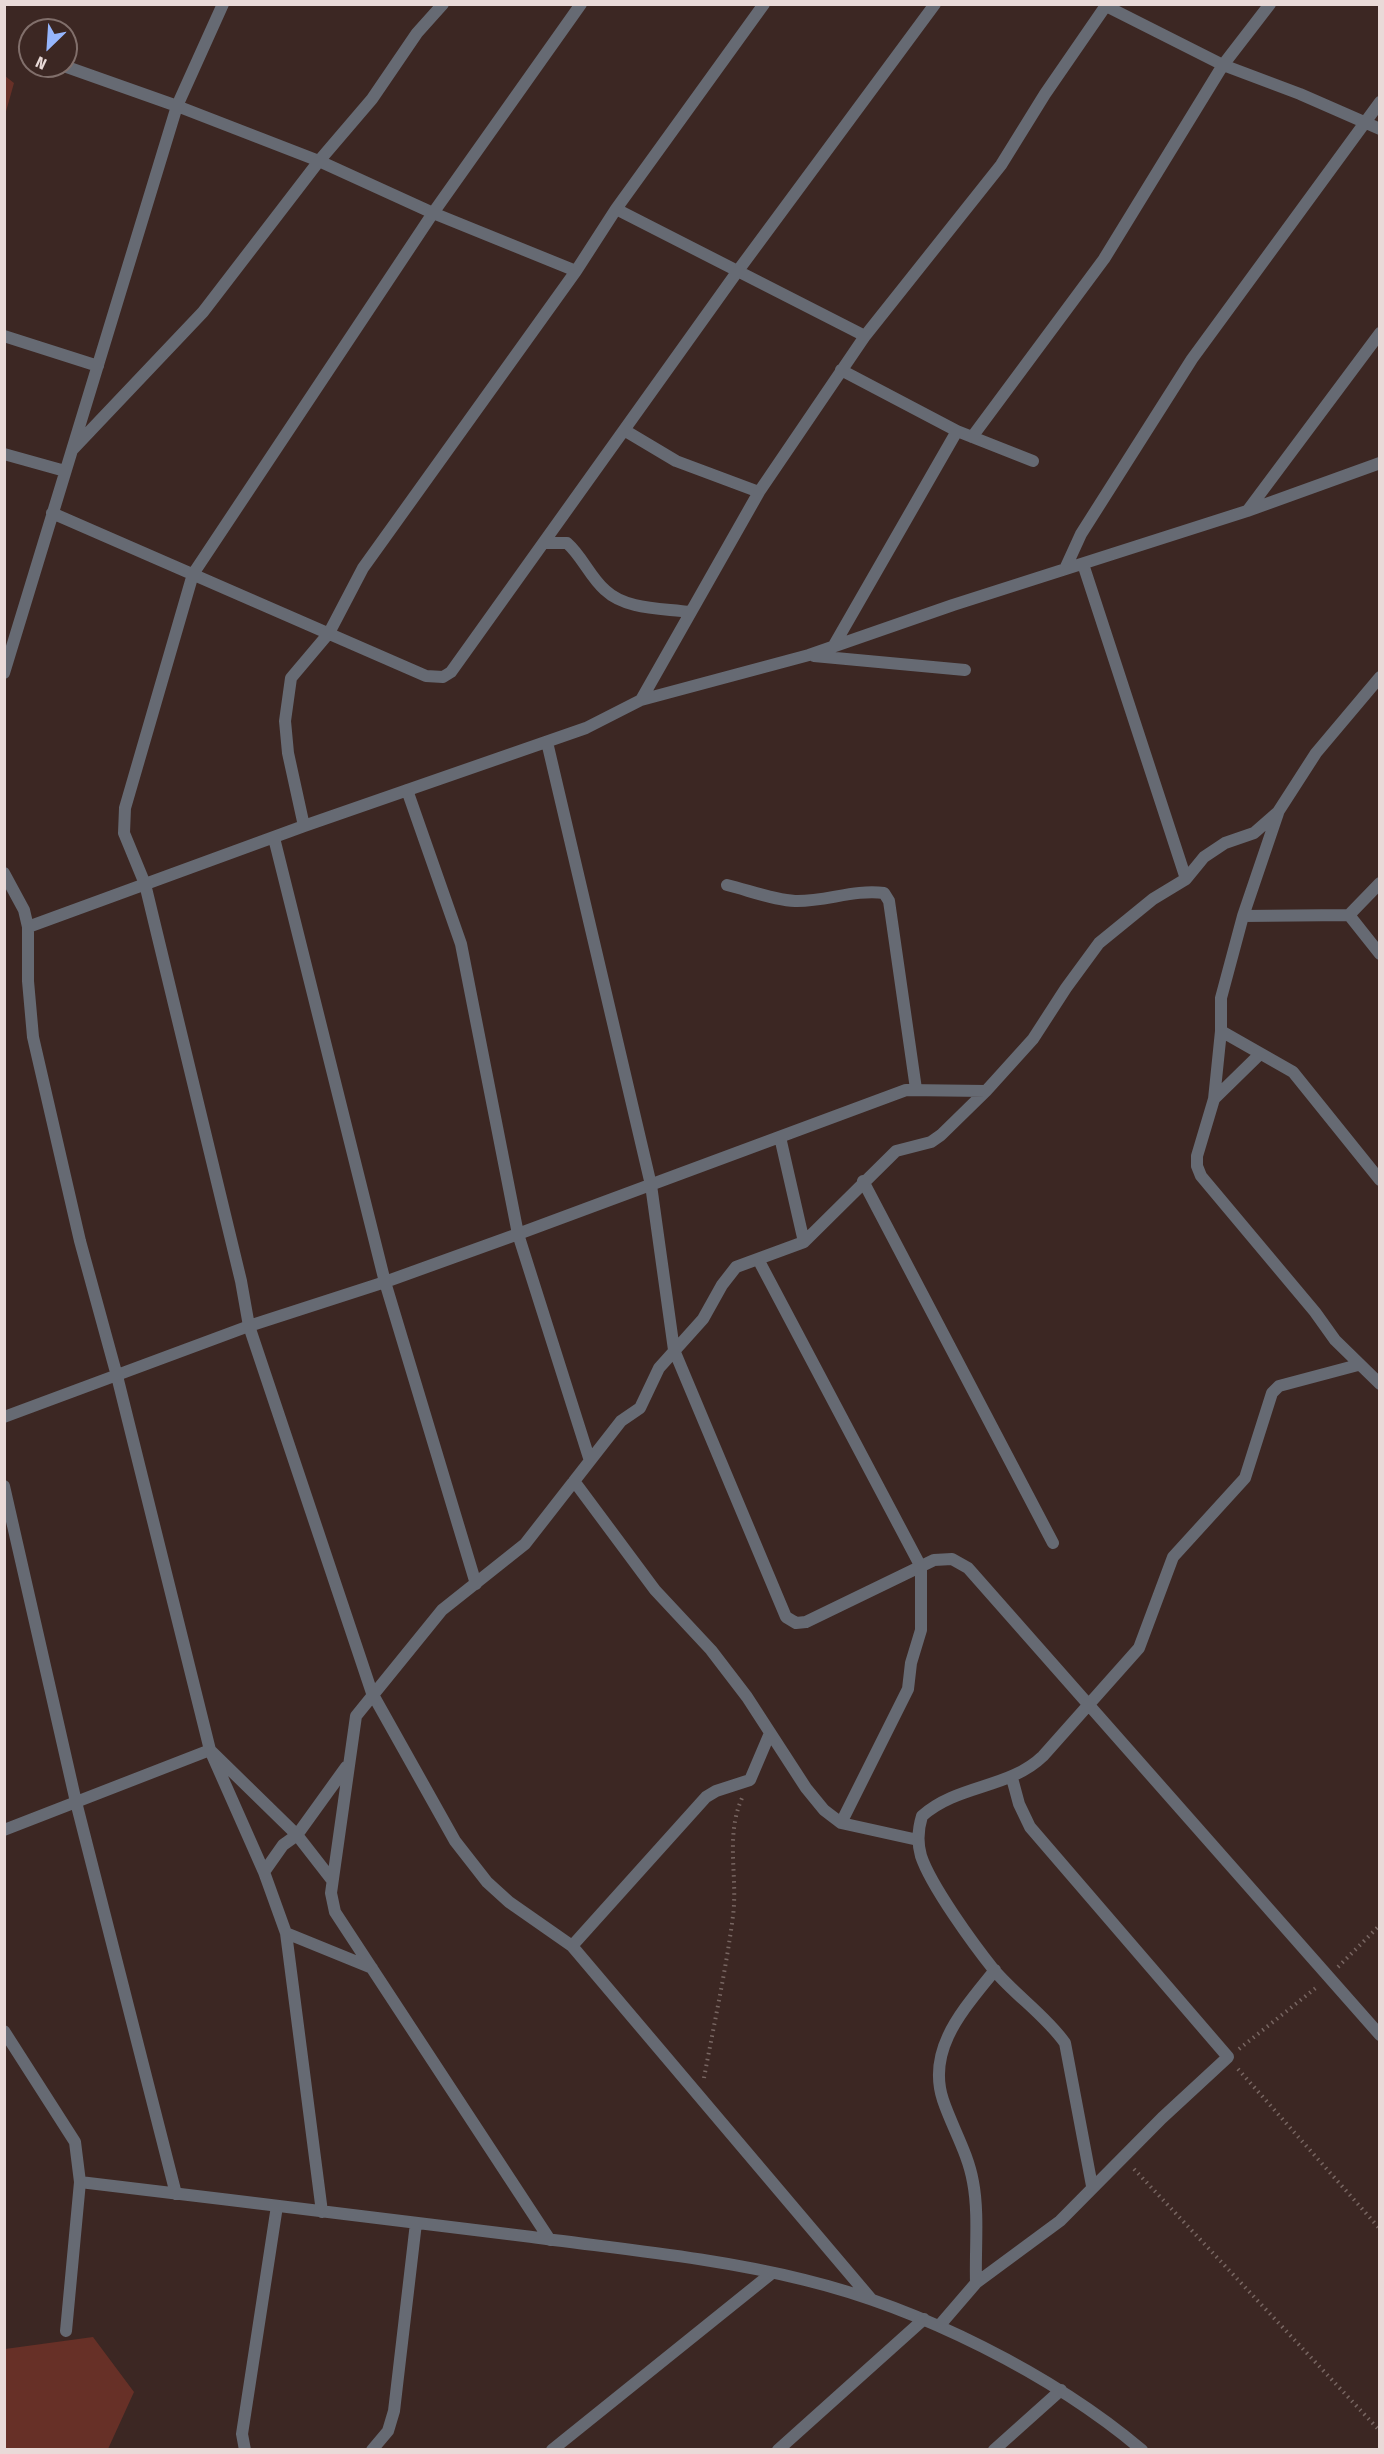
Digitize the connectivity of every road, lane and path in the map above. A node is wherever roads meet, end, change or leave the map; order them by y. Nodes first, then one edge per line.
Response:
1 (223, 4) edge
2 (443, 4) edge
3 (581, 4) edge
4 (764, 4) edge
5 (935, 4) edge
6 (1270, 4) edge
7 (1106, 5) edge
8 (1223, 65) junction
9 (78, 71) edge
10 (1380, 102) edge
11 (177, 106) junction
12 (1365, 122) junction
13 (1380, 129) edge
14 (319, 161) junction
15 (616, 208) junction
16 (433, 213) junction
17 (576, 272) junction
18 (737, 272) junction
19 (1380, 333) edge
20 (4, 336) edge
21 (866, 336) junction
22 (98, 366) junction
23 (841, 370) junction
24 (624, 430) junction
25 (957, 431) junction
26 (972, 437) junction
27 (70, 452) junction
28 (4, 454) edge
29 (1033, 461) dead end
30 (1380, 463) edge
31 (65, 471) junction
32 (759, 492) junction
33 (1247, 511) junction
34 (52, 513) junction
35 (544, 543) junction
36 (1083, 564) junction
37 (1065, 569) junction
38 (193, 574) junction
39 (690, 612) junction
40 (329, 633) junction
41 (833, 647) junction
42 (809, 655) junction
43 (965, 670) dead end
44 (4, 673) edge
45 (1380, 677) edge
46 (641, 700) junction
47 (547, 742) junction
48 (407, 790) junction
49 (1278, 812) junction
50 (304, 826) junction
51 (274, 838) junction
52 (4, 873) edge
53 (1186, 879) junction
54 (1380, 883) edge
55 (145, 884) junction
56 (727, 885) dead end
57 (1349, 915) junction
58 (1243, 916) junction
59 (28, 927) junction
60 (1380, 954) edge
61 (1221, 1032) junction
62 (1260, 1054) junction
63 (916, 1089) junction
64 (986, 1092) junction
65 (1214, 1100) junction
66 (780, 1137) junction
67 (1380, 1180) edge
68 (863, 1181) junction
69 (651, 1185) junction
70 (518, 1234) junction
71 (804, 1242) junction
72 (759, 1260) junction
73 (385, 1282) junction
74 (249, 1326) junction
75 (674, 1350) junction
76 (1358, 1365) junction
77 (117, 1376) junction
78 (1380, 1384) edge
79 (4, 1417) edge
80 (590, 1461) junction
81 (574, 1481) junction
82 (4, 1486) edge
83 (1053, 1543) dead end
84 (921, 1567) junction
85 (476, 1584) junction
86 (372, 1694) junction
87 (1089, 1706) junction
88 (770, 1733) junction
89 (210, 1749) junction
90 (348, 1763) junction
91 (1012, 1778) junction
92 (750, 1780) junction
93 (76, 1802) junction
94 (841, 1823) junction
95 (4, 1830) edge
96 (297, 1835) junction
97 (918, 1839) junction
98 (264, 1872) junction
99 (332, 1880) junction
100 (1380, 1925) edge
101 (286, 1933) junction
102 (572, 1946) junction
103 (372, 1968) junction
104 (995, 1970) junction
105 (1327, 1979) junction
106 (4, 2031) edge
107 (1380, 2035) edge
108 (1228, 2057) junction
109 (701, 2096) junction
110 (1123, 2157) junction
111 (80, 2182) junction
112 (1092, 2186) junction
113 (176, 2194) junction
114 (277, 2206) junction
115 (322, 2212) junction
116 (416, 2223) junction
117 (1380, 2229) edge
118 (550, 2240) junction
119 (772, 2273) junction
120 (976, 2283) junction
121 (871, 2299) junction
122 (924, 2319) junction
123 (939, 2326) junction
124 (66, 2331) dead end
125 (1061, 2390) junction
126 (1380, 2431) edge
127 (245, 2450) edge
128 (372, 2450) edge
129 (552, 2450) edge
130 (778, 2450) edge
131 (994, 2450) edge
132 (1142, 2450) edge

1 - 11 street
2 - 14 street
3 - 16 street
4 - 15 street
5 - 18 street
6 - 8 street
7 - 8 street
7 - 21 street
8 - 12 street
8 - 26 street
9 - 11 street
10 - 12 street
11 - 14 street
11 - 22 street
12 - 13 street
12 - 37 street
14 - 16 street
14 - 27 street
15 - 17 street
15 - 18 street
16 - 17 street
16 - 38 street
17 - 40 street
18 - 21 street
18 - 24 street
19 - 33 street
20 - 22 street
21 - 23 street
22 - 27 street
23 - 25 street
23 - 32 street
24 - 32 street
24 - 35 street
25 - 26 street
25 - 41 street
26 - 29 street
27 - 31 street
28 - 31 street
30 - 33 street
31 - 34 street
32 - 39 street
33 - 36 street
34 - 38 street
34 - 44 street
35 - 39 street
35 - 40 street
36 - 37 street
36 - 53 street
37 - 41 street
38 - 40 street
38 - 55 street
39 - 46 street
40 - 50 street
41 - 42 street
42 - 43 street
42 - 46 street
45 - 49 street
46 - 47 street
47 - 48 street
47 - 69 street
48 - 50 street
48 - 70 street
49 - 53 street
49 - 58 street
50 - 51 street
51 - 55 street
51 - 73 street
52 - 59 street
53 - 64 street
54 - 57 street
55 - 59 street
55 - 74 street
56 - 63 street
57 - 58 street
57 - 60 street
58 - 61 street
59 - 77 street
61 - 62 street
61 - 65 street
62 - 65 street
62 - 67 street
63 - 64 street
63 - 66 street
64 - 68 street
65 - 76 street
66 - 69 street
66 - 71 street
68 - 71 street
68 - 83 street
69 - 70 street
69 - 75 street
70 - 73 street
70 - 80 street
71 - 72 street
72 - 75 street
72 - 84 street
73 - 74 street
73 - 85 street
74 - 77 street
74 - 86 street
75 - 80 street
75 - 84 street
76 - 78 street
76 - 87 street
77 - 79 street
77 - 89 street
80 - 81 street
81 - 85 street
81 - 88 street
82 - 93 street
84 - 87 street
84 - 94 street
85 - 86 street
86 - 90 street
86 - 102 street
87 - 91 street
87 - 105 street
88 - 92 street
88 - 94 street
89 - 93 street
89 - 96 street
89 - 98 street
90 - 96 street
90 - 99 street
91 - 97 street
91 - 108 street
92 - 102 street
92 - 109 path
93 - 95 street
93 - 113 street
94 - 97 street
96 - 98 street
96 - 99 street
97 - 104 street
98 - 101 street
99 - 103 street
100 - 105 path
101 - 103 street
101 - 115 street
102 - 109 street
103 - 118 street
104 - 112 street
104 - 120 street
105 - 107 street
105 - 108 path
106 - 111 street
108 - 110 street
108 - 117 path
109 - 121 street
110 - 112 street
110 - 126 path
111 - 113 street
111 - 124 street
112 - 120 street
113 - 114 street
114 - 115 street
114 - 127 street
115 - 116 street
116 - 118 street
116 - 128 street
118 - 119 street
119 - 121 street
119 - 129 street
120 - 123 street
121 - 122 street
122 - 123 street
122 - 130 street
123 - 125 street
125 - 131 street
125 - 132 street

